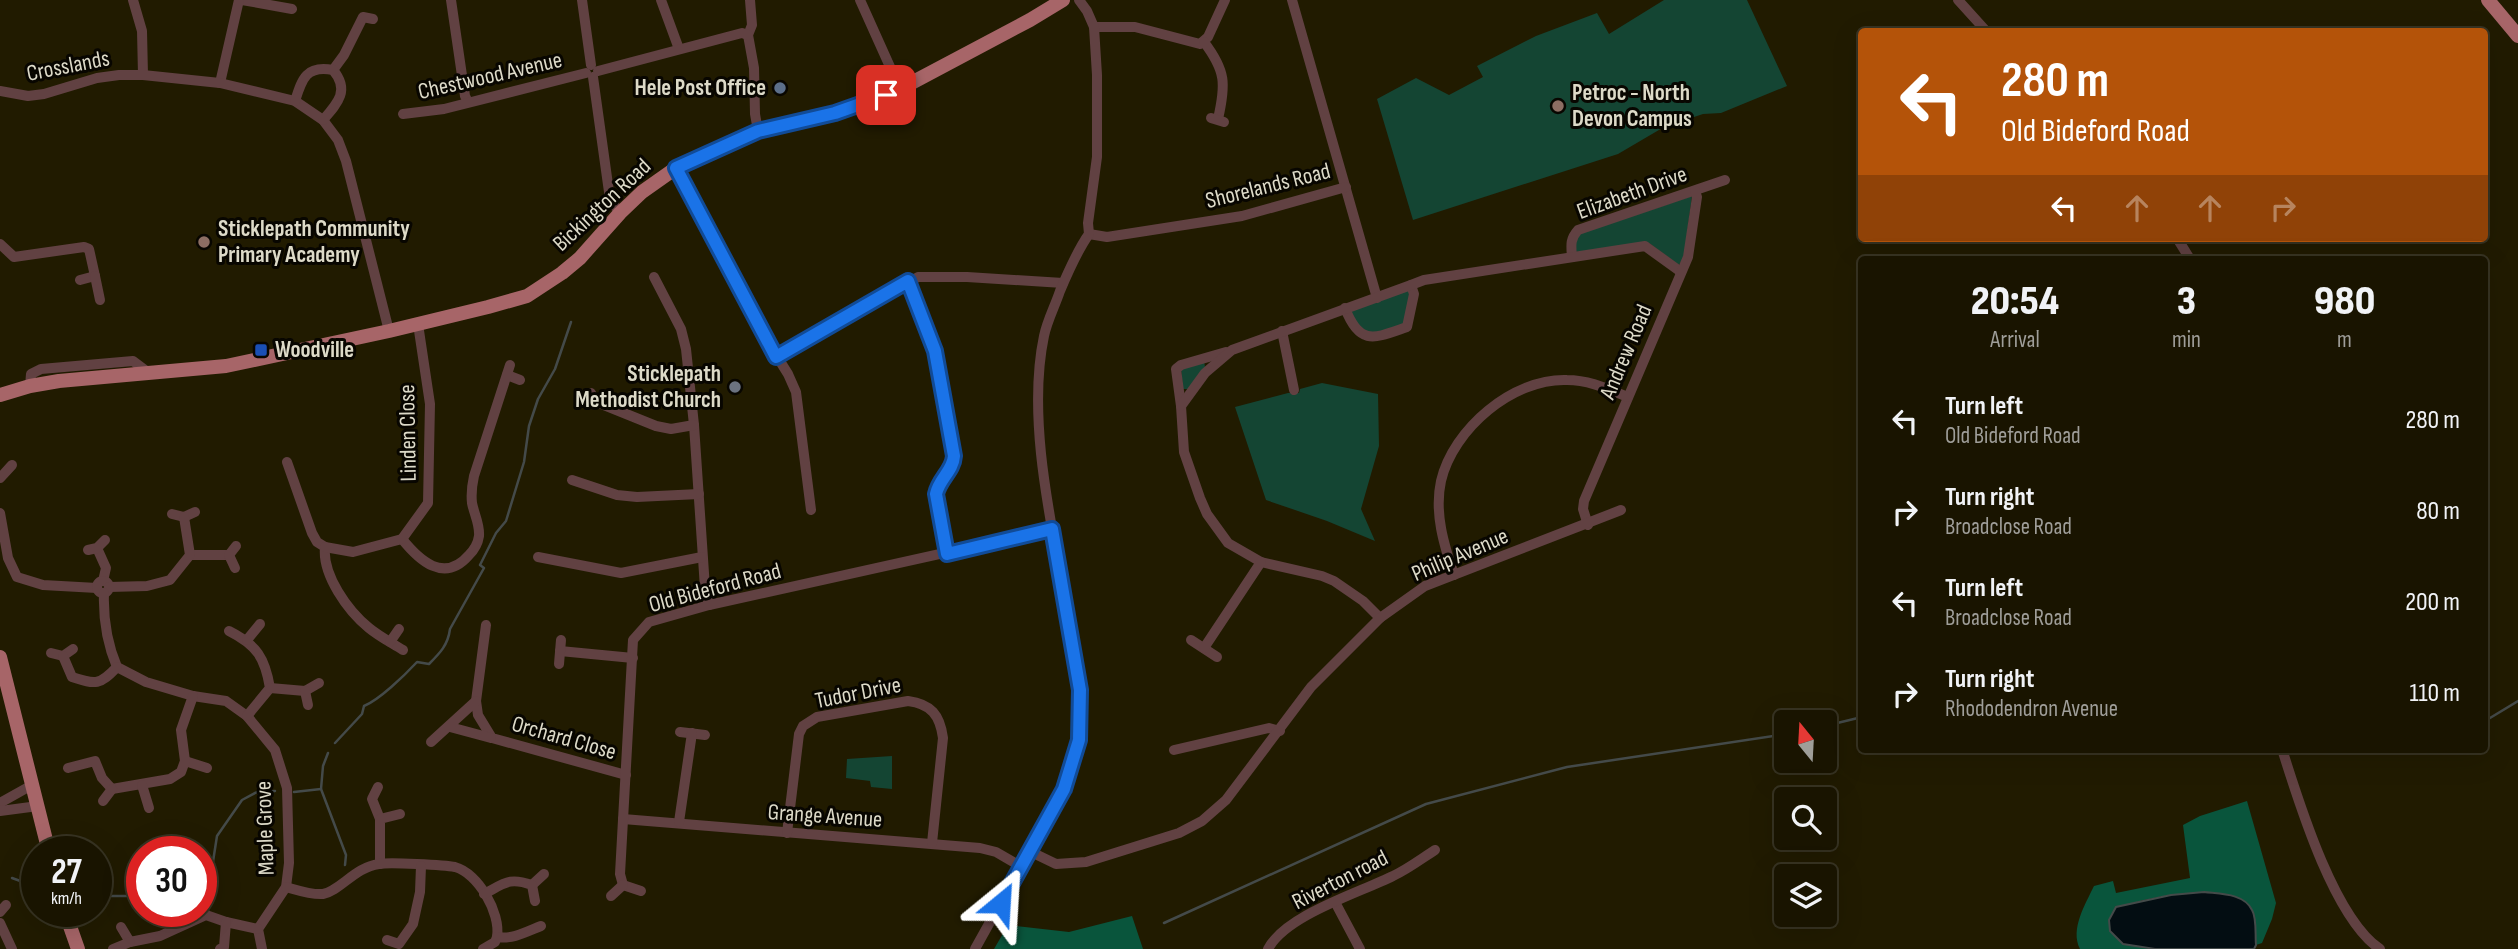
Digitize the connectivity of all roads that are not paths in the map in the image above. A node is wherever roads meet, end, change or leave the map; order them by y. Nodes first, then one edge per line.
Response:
1 (133, 0) edge
2 (240, 0) edge
3 (452, 0) edge
4 (582, 0) edge
5 (661, 0) edge
6 (750, 0) edge
7 (860, 0) edge
8 (1063, 0) edge
9 (1079, 0) edge
10 (1224, 0) edge
11 (1292, 0) edge
12 (1958, 0) edge
13 (2488, 0) edge
14 (292, 9) dead end
15 (373, 19) dead end
16 (1094, 27) junction
17 (1983, 28) edge
18 (750, 30) junction
19 (2518, 36) edge
20 (1204, 42) junction
21 (679, 49) junction
22 (333, 70) junction
23 (592, 72) junction
24 (143, 75) junction
25 (220, 83) junction
26 (900, 89) junction
27 (0, 91) edge
28 (295, 101) junction
29 (468, 102) junction
30 (403, 114) dead end
31 (323, 120) junction
32 (1217, 120) dead end
33 (758, 131) junction
34 (676, 168) junction
35 (1725, 180) dead end
36 (1346, 187) junction
37 (1695, 191) junction
38 (620, 213) junction
39 (1090, 234) junction
40 (0, 244) edge
41 (1572, 257) junction
42 (1681, 272) junction
43 (95, 276) junction
44 (80, 279) dead end
45 (908, 281) junction
46 (1063, 283) junction
47 (1411, 285) junction
48 (649, 292) dead end
49 (1377, 298) junction
50 (100, 300) dead end
51 (1345, 309) junction
52 (418, 324) junction
53 (389, 331) junction
54 (1282, 331) junction
55 (1232, 350) junction
56 (776, 357) junction
57 (520, 380) dead end
58 (1294, 390) dead end
59 (0, 396) edge
60 (1629, 397) junction
61 (590, 400) dead end
62 (1181, 406) junction
63 (694, 425) junction
64 (287, 462) dead end
65 (12, 465) dead end
66 (0, 476) edge
67 (569, 479) dead end
68 (699, 494) junction
69 (811, 510) dead end
70 (1621, 510) dead end
71 (195, 512) dead end
72 (0, 513) edge
73 (172, 514) dead end
74 (184, 517) junction
75 (1588, 524) junction
76 (1052, 529) junction
77 (401, 539) junction
78 (104, 540) dead end
79 (236, 546) dead end
80 (325, 547) junction
81 (947, 554) junction
82 (190, 555) junction
83 (229, 555) junction
84 (538, 557) dead end
85 (702, 557) junction
86 (1261, 562) junction
87 (235, 568) dead end
88 (1454, 575) junction
89 (103, 587) junction
90 (709, 605) junction
91 (1380, 618) junction
92 (260, 624) dead end
93 (486, 625) dead end
94 (399, 629) dead end
95 (229, 631) dead end
96 (247, 640) junction
97 (561, 640) dead end
98 (1191, 640) dead end
99 (390, 642) junction
100 (1204, 648) junction
101 (73, 649) dead end
102 (403, 650) dead end
103 (560, 651) junction
104 (51, 653) dead end
105 (64, 656) junction
106 (0, 657) edge
107 (1217, 657) dead end
108 (633, 658) junction
109 (559, 664) dead end
110 (117, 667) junction
111 (319, 684) dead end
112 (270, 688) junction
113 (305, 691) junction
114 (193, 695) junction
115 (476, 701) junction
116 (308, 705) dead end
117 (247, 716) junction
118 (450, 727) junction
119 (1280, 731) junction
120 (680, 732) dead end
121 (692, 733) junction
122 (705, 735) dead end
123 (492, 738) junction
124 (431, 743) dead end
125 (1174, 750) dead end
126 (2283, 753) edge
127 (185, 761) junction
128 (68, 768) dead end
129 (207, 768) dead end
130 (626, 775) junction
131 (32, 785) junction
132 (142, 785) junction
133 (378, 787) dead end
134 (112, 789) junction
135 (103, 801) dead end
136 (0, 803) edge
137 (38, 806) junction
138 (149, 808) dead end
139 (0, 811) edge
140 (400, 814) dead end
141 (623, 819) junction
142 (380, 820) junction
143 (679, 822) junction
144 (788, 833) junction
145 (46, 836) edge
146 (932, 843) junction
147 (1029, 850) junction
148 (1435, 850) dead end
149 (380, 864) junction
150 (421, 866) junction
151 (1020, 866) junction
152 (544, 874) dead end
153 (532, 885) junction
154 (623, 885) junction
155 (286, 887) junction
156 (641, 891) dead end
157 (484, 894) junction
158 (611, 896) dead end
159 (535, 901) dead end
160 (1335, 902) junction
161 (217, 917) edge
162 (226, 922) junction
163 (0, 923) edge
164 (541, 926) dead end
165 (70, 927) edge
166 (175, 927) edge
167 (121, 928) dead end
168 (258, 929) junction
169 (497, 936) junction
170 (387, 940) dead end
171 (130, 942) junction
172 (401, 946) edge
173 (223, 948) edge
174 (12, 949) edge
175 (78, 949) edge
176 (113, 949) edge
177 (262, 949) edge
178 (482, 949) edge
179 (975, 949) edge
180 (1268, 949) edge
181 (1360, 949) edge
182 (2381, 949) edge

1 - 24 street
2 - 14 street
2 - 25 street
3 - 29 street
4 - 23 street
5 - 21 street
6 - 18 street
7 - 26 street
8 - 26 main road, Bickington Road
9 - 16 street
10 - 20 street
11 - 36 street, Shorelands Road
12 - 17 street
13 - 19 main road
15 - 22 street
16 - 20 street
16 - 39 street
18 - 21 street, Chestwood Avenue
18 - 33 street
20 - 32 street
21 - 23 street, Chestwood Avenue
22 - 28 street
22 - 31 street
23 - 29 street, Chestwood Avenue
23 - 38 street
24 - 25 street
24 - 27 street, Crosslands
25 - 28 street
26 - 33 main road, Bickington Road
28 - 31 street
29 - 30 street, Chestwood Avenue
31 - 53 street
33 - 34 main road, Bickington Road
34 - 38 main road, Bickington Road
34 - 56 street
35 - 37 street, Elizabeth Drive
36 - 39 street, Shorelands Road
36 - 49 street
37 - 41 street, Elizabeth Drive
37 - 42 street, Andrew Road
38 - 52 main road, Bickington Road
39 - 46 street
40 - 43 street
41 - 42 street, Elizabeth Drive
41 - 47 street, Elizabeth Drive
42 - 60 street, Andrew Road
43 - 44 street
43 - 50 street
45 - 46 street
45 - 56 street
45 - 81 street
46 - 76 street
47 - 49 street, Elizabeth Drive
47 - 51 street
48 - 63 street
49 - 51 street, Elizabeth Drive
51 - 54 street, Elizabeth Drive
52 - 53 main road, Bickington Road
52 - 77 street, Linden Close
53 - 59 main road, Bickington Road
54 - 55 street, Elizabeth Drive
54 - 58 street
55 - 62 street, Elizabeth Drive
55 - 62 street, Elizabeth Drive
56 - 69 street
57 - 77 street
60 - 75 street, Andrew Road
60 - 88 street
61 - 63 street
62 - 86 street, Elizabeth Drive
63 - 68 street
64 - 80 street
65 - 66 street
67 - 68 street
68 - 85 street
70 - 75 street, Philip Avenue
71 - 74 street
72 - 89 street
73 - 74 street
74 - 82 street
75 - 88 street, Philip Avenue
76 - 81 street, Old Bideford Road
76 - 147 street
77 - 80 street
78 - 89 street
79 - 83 street
80 - 99 street
81 - 90 street, Old Bideford Road
82 - 83 street
82 - 89 street
83 - 87 street
84 - 85 street
85 - 90 street
86 - 91 street, Elizabeth Drive
86 - 100 street
88 - 91 street, Philip Avenue
89 - 110 street
90 - 108 street, Old Bideford Road
91 - 119 street, Philip Avenue
92 - 96 street
93 - 115 street, Orchard Close
94 - 99 street
95 - 96 street
96 - 112 street
97 - 103 street
98 - 100 street
99 - 102 street
100 - 107 street
101 - 105 street
103 - 108 street
103 - 109 street
104 - 105 street
105 - 110 street
106 - 131 main road
108 - 130 street, Old Bideford Road
110 - 114 street, Maple Grove
111 - 113 street
112 - 113 street
112 - 117 street
113 - 116 street
114 - 117 street, Maple Grove
114 - 127 street
115 - 118 street
115 - 123 street, Orchard Close
117 - 155 street, Maple Grove
118 - 123 street, Orchard Close
118 - 124 street
119 - 125 street
119 - 147 street, Philip Avenue
120 - 121 street
121 - 122 street
121 - 143 street
123 - 130 street, Orchard Close
126 - 182 street
127 - 129 street
127 - 132 street
128 - 134 street
130 - 141 street, Old Bideford Road
131 - 136 street
131 - 137 main road
132 - 134 street
132 - 138 street
133 - 142 street
134 - 135 street
137 - 139 street
137 - 145 main road
140 - 142 street
141 - 143 street, Grange Avenue
141 - 154 street, Old Bideford Road
142 - 149 street
143 - 144 street, Grange Avenue
144 - 146 street, Grange Avenue
144 - 146 street, Tudor Drive
146 - 151 street, Grange Avenue
147 - 151 street
148 - 160 street, Riverton road
149 - 150 street
149 - 155 street
150 - 157 street
150 - 172 street
151 - 179 street
152 - 153 street
153 - 157 street
153 - 159 street
154 - 156 street
154 - 158 street
155 - 168 street, Maple Grove
157 - 169 street
160 - 180 street, Riverton road
160 - 181 street
161 - 162 street
162 - 168 street
162 - 173 street
163 - 174 street
164 - 169 street
165 - 175 main road
166 - 171 street
167 - 171 street
168 - 177 street
169 - 178 street
170 - 172 street
171 - 176 street

